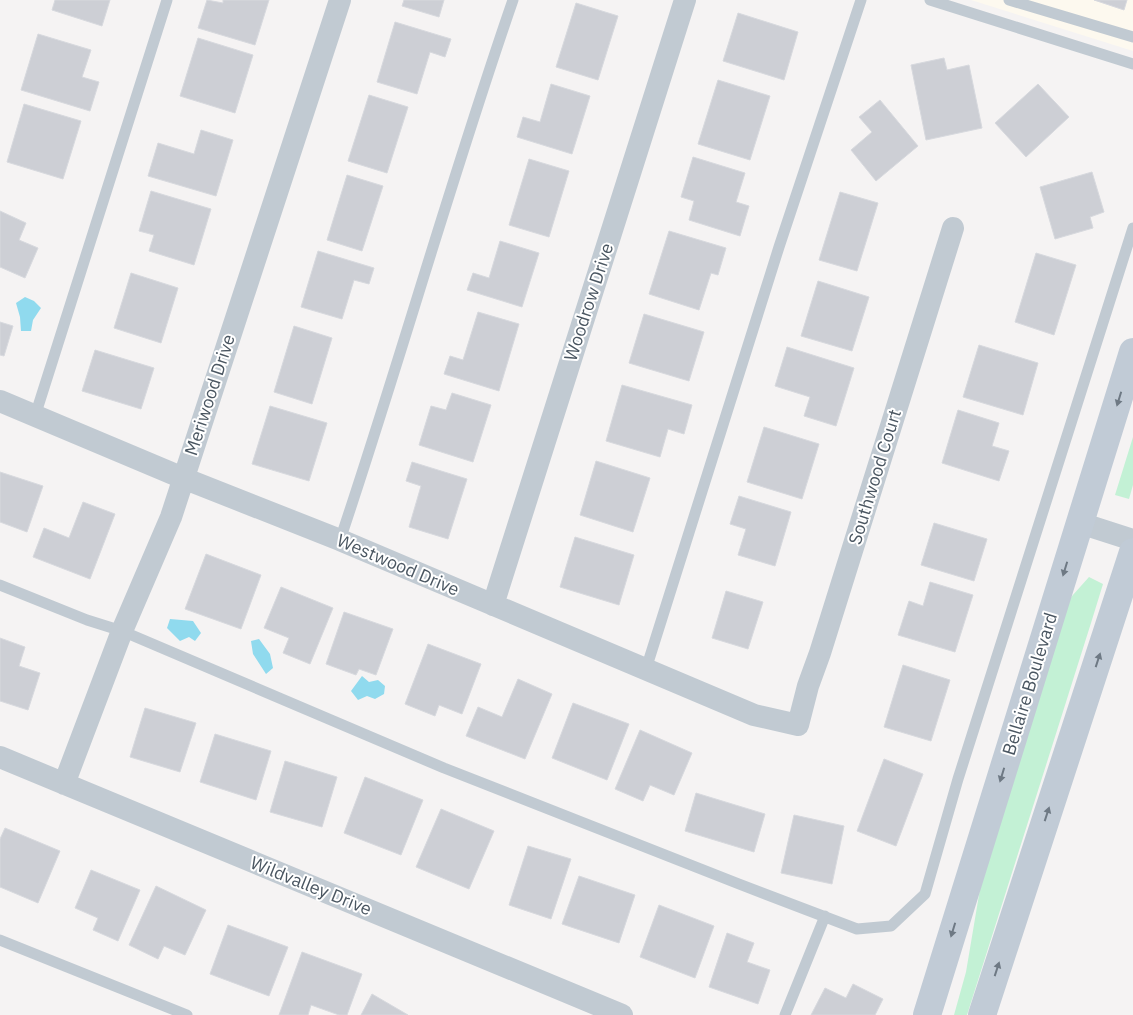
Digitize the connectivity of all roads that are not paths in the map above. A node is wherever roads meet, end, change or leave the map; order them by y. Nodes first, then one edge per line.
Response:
1 (167, 0) edge
2 (340, 0) edge
3 (513, 0) edge
4 (685, 0) edge
5 (861, 0) edge
6 (930, 0) edge
7 (1009, 0) edge
8 (1133, 36) edge
9 (1133, 64) edge
10 (953, 228) dead end
11 (1133, 228) edge
12 (1133, 352) edge
13 (0, 401) edge
14 (35, 416) junction
15 (183, 478) junction
16 (1080, 523) junction
17 (340, 540) junction
18 (1133, 540) edge
19 (1133, 552) edge
20 (0, 585) edge
21 (493, 605) junction
22 (122, 631) junction
23 (646, 669) junction
24 (798, 725) joint
25 (0, 757) edge
26 (64, 784) junction
27 (825, 916) junction
28 (0, 940) edge
29 (187, 1015) edge
30 (622, 1015) edge
31 (785, 1015) edge
32 (927, 1015) edge
33 (982, 1015) edge

1 - 14 lane
2 - 15 street, Meriwood Drive
3 - 17 lane
4 - 21 street, Woodrow Drive
5 - 23 lane
6 - 9 lane
7 - 8 lane
10 - 24 street, Southwood Court
11 - 27 lane
12 -> 16 main road, Bellaire Boulevard
13 - 14 street, Westwood Drive
14 - 15 street, Westwood Drive
15 - 17 street, Westwood Drive
15 - 22 street, Meriwood Drive
16 - 18 street
16 -> 32 main road, Bellaire Boulevard
17 - 21 street, Westwood Drive
33 -> 19 main road
20 - 22 lane
21 - 23 street, Westwood Drive
22 - 26 street, Meriwood Drive
22 - 27 lane
23 - 24 street, Westwood Drive
25 - 26 street, Wildvalley Drive
26 - 30 street, Wildvalley Drive
27 - 31 lane
28 - 29 lane

